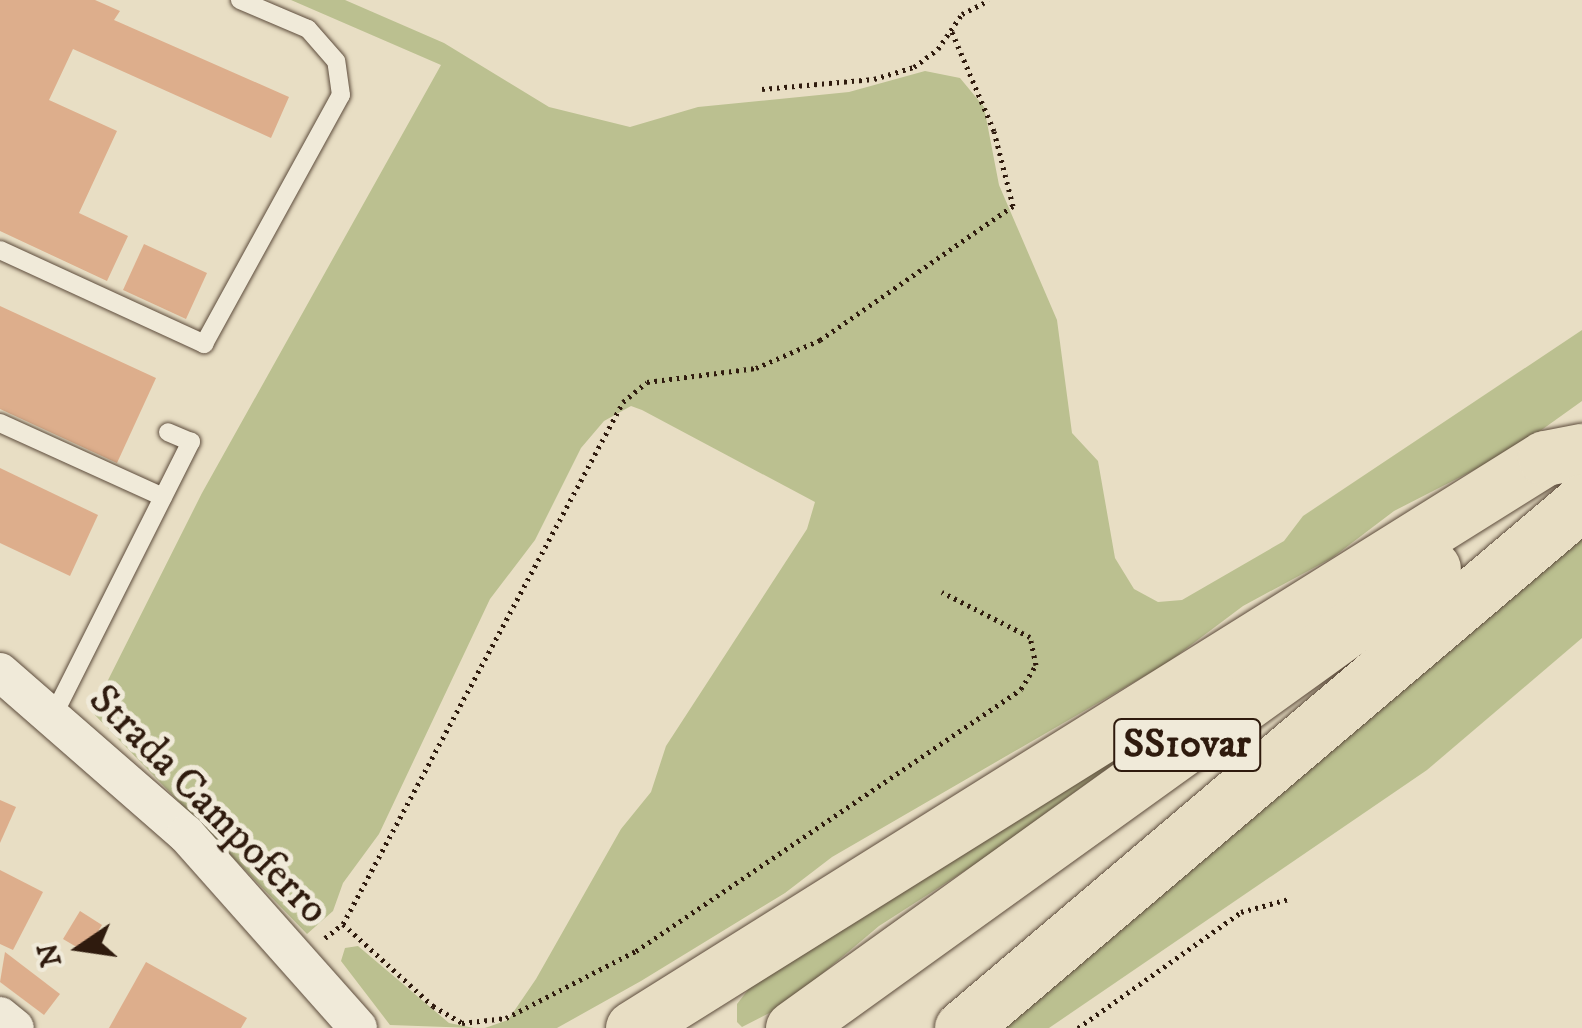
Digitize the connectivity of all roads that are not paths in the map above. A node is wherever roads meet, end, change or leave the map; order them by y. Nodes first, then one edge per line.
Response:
1 (240, 0) edge
2 (0, 250) edge
3 (0, 423) edge
4 (168, 432) dead end
5 (1582, 451) edge
6 (1582, 461) edge
7 (163, 497) junction
8 (1582, 502) edge
9 (0, 672) edge
10 (54, 714) junction
11 (0, 1016) edge
12 (356, 1022) edge
13 (16, 1028) edge
14 (632, 1028) edge
15 (793, 1028) edge
16 (962, 1028) edge

1 - 2 lane
3 - 7 lane
4 - 7 lane
5 - 14 highway
6 - 15 highway, SS10var
7 - 10 lane
8 - 16 highway
9 - 10 street, Strada Campoferro
10 - 12 street, Strada Campoferro
11 - 13 street

